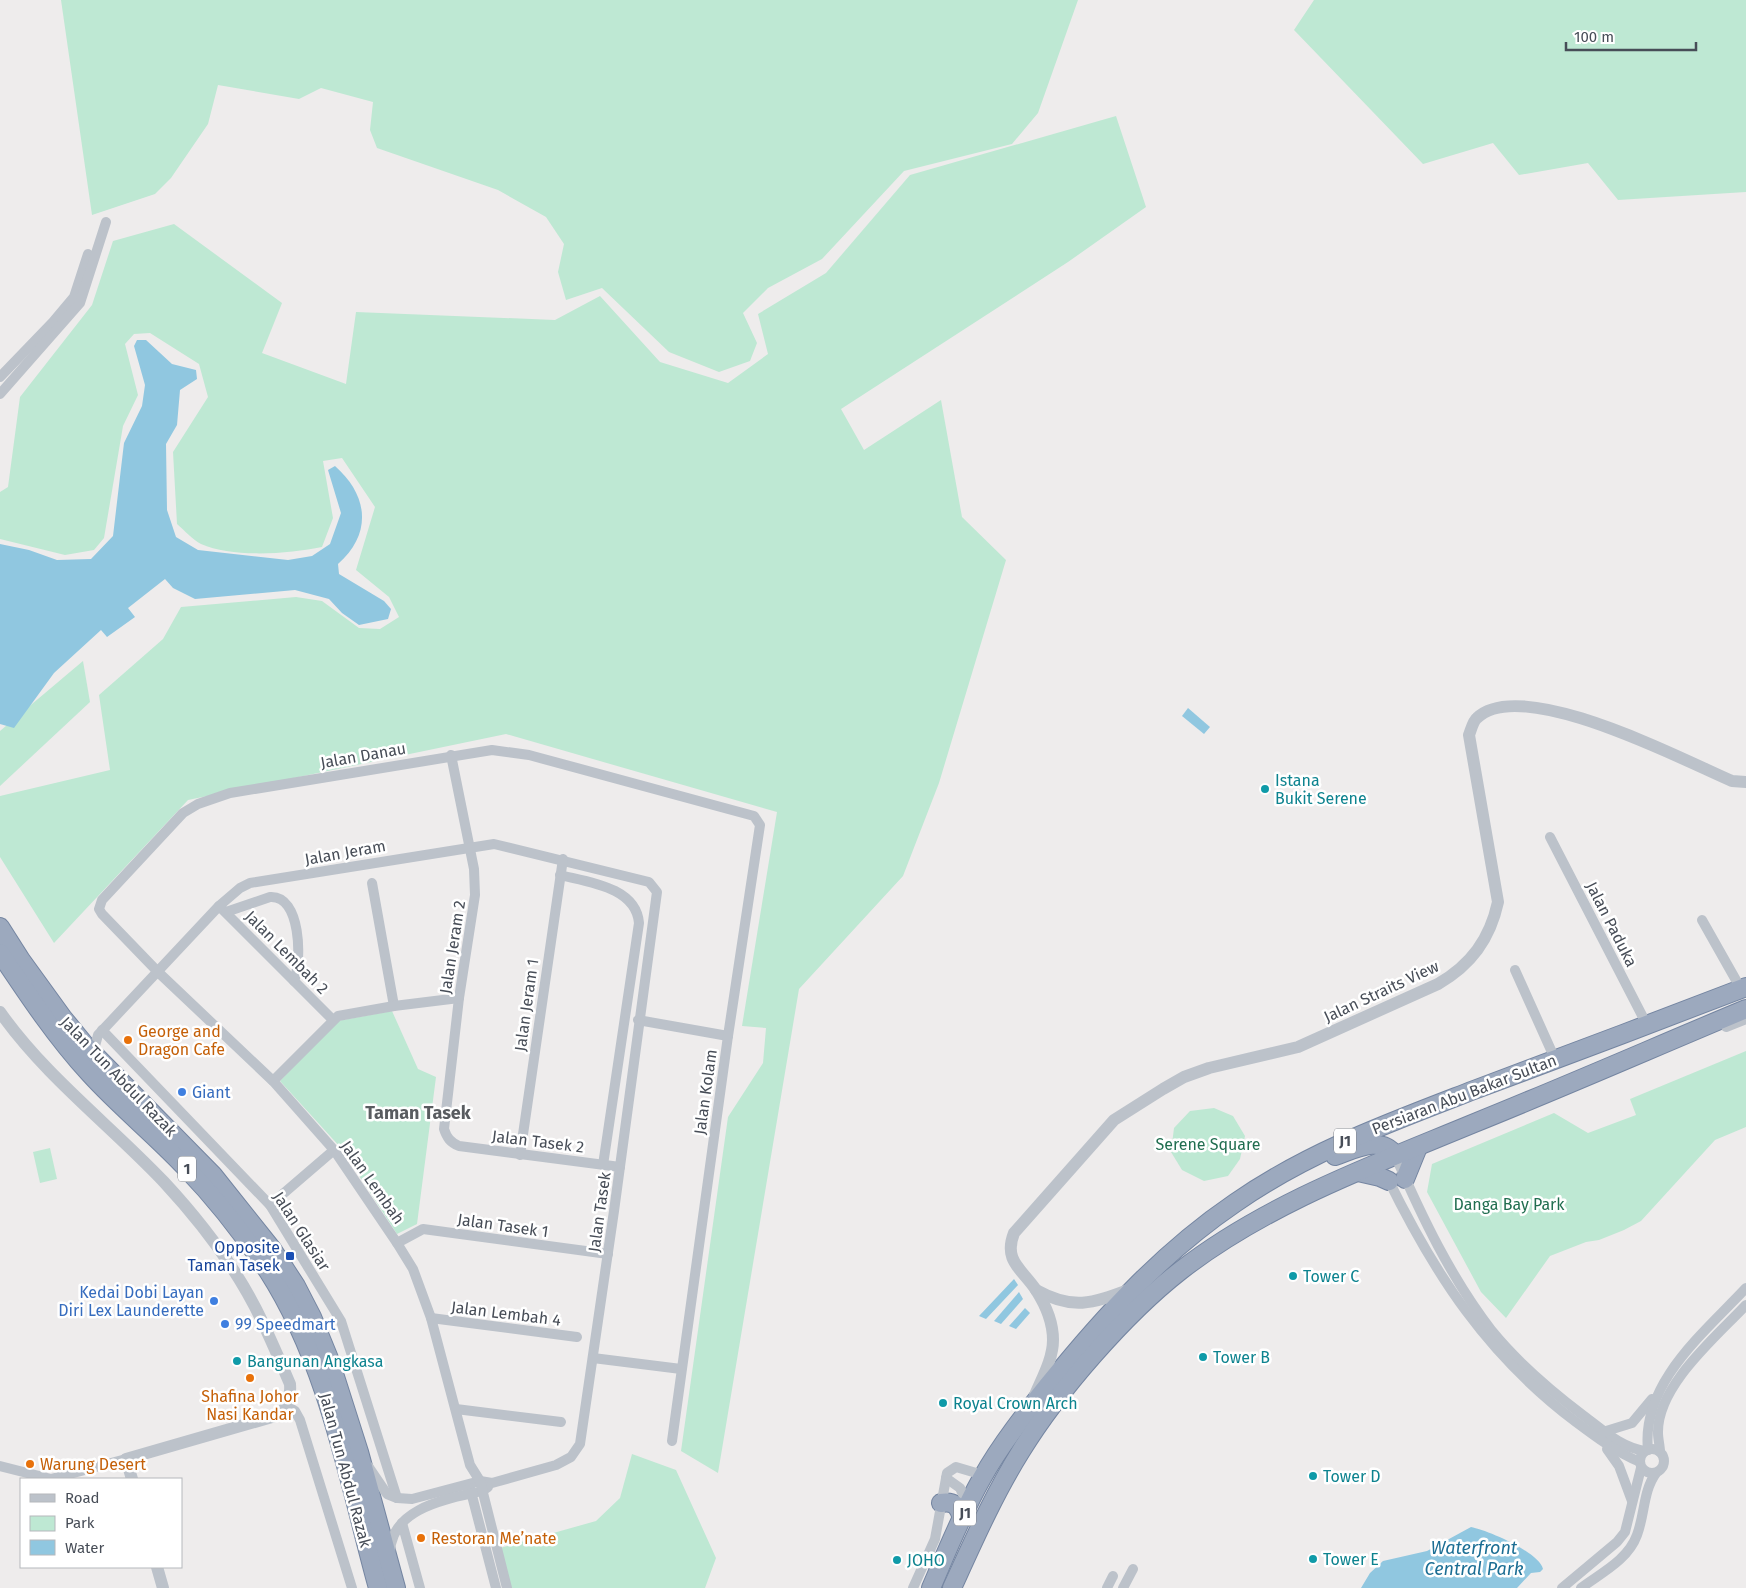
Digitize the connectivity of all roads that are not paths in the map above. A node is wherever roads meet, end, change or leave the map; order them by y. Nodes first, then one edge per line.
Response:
1 (0, 377) edge
2 (0, 394) edge
3 (451, 755) junction
4 (1746, 782) edge
5 (758, 819) joint
6 (1550, 837) dead end
7 (469, 846) junction
8 (563, 859) junction
9 (560, 875) junction
10 (372, 883) dead end
11 (654, 886) joint
12 (222, 909) junction
13 (1702, 920) dead end
14 (0, 927) edge
15 (0, 953) edge
16 (1515, 970) dead end
17 (158, 972) junction
18 (294, 981) junction
19 (1743, 988) edge
20 (459, 998) junction
21 (394, 1006) junction
22 (1746, 1009) edge
23 (0, 1012) edge
24 (1746, 1019) edge
25 (333, 1020) junction
26 (638, 1020) junction
27 (1647, 1025) junction
28 (100, 1032) junction
29 (76, 1034) junction
30 (728, 1036) junction
31 (97, 1056) junction
32 (1555, 1059) junction
33 (1607, 1067) junction
34 (273, 1081) junction
35 (1472, 1091) junction
36 (451, 1143) joint
37 (1378, 1144) junction
38 (1418, 1146) junction
39 (334, 1150) junction
40 (520, 1155) junction
41 (1388, 1159) junction
42 (603, 1165) junction
43 (620, 1167) junction
44 (1358, 1172) junction
45 (1397, 1180) junction
46 (1263, 1186) junction
47 (270, 1205) junction
48 (397, 1243) junction
49 (608, 1254) junction
50 (1136, 1286) junction
51 (1746, 1288) edge
52 (1036, 1290) junction
53 (1746, 1305) edge
54 (431, 1318) junction
55 (577, 1337) dead end
56 (593, 1358) junction
57 (681, 1369) junction
58 (1661, 1385) junction
59 (287, 1406) junction
60 (456, 1409) junction
61 (1028, 1411) junction
62 (561, 1422) dead end
63 (1601, 1436) junction
64 (672, 1441) dead end
65 (1646, 1451) junction
66 (359, 1452) junction
67 (1660, 1452) junction
68 (121, 1461) junction
69 (1640, 1465) junction
70 (0, 1466) edge
71 (1656, 1473) junction
72 (983, 1475) junction
73 (47, 1478) edge
74 (56, 1478) edge
75 (131, 1478) edge
76 (946, 1478) junction
77 (476, 1487) junction
78 (397, 1498) junction
79 (1632, 1502) junction
80 (941, 1503) junction
81 (965, 1512) junction
82 (402, 1523) junction
83 (157, 1568) edge
84 (391, 1569) junction
85 (1133, 1569) dead end
86 (1113, 1576) dead end
87 (163, 1588) edge
88 (352, 1588) edge
89 (378, 1588) edge
90 (396, 1588) edge
91 (420, 1588) edge
92 (496, 1588) edge
93 (507, 1588) edge
94 (914, 1588) edge
95 (930, 1588) edge
96 (952, 1588) edge
97 (1106, 1588) edge
98 (1123, 1588) edge
99 (1562, 1588) edge
100 (1581, 1588) edge

1 - 2 street
3 - 5 street, Jalan Danau
3 - 7 street, Jalan Jeram 2
3 - 17 street, Jalan Danau
4 - 52 street, Jalan Straits View
5 - 30 street, Jalan Kolam
6 - 27 street, Jalan Paduka
7 - 8 street, Jalan Jeram
7 - 12 street, Jalan Jeram
7 - 20 street, Jalan Jeram 2
8 - 9 street, Jalan Jeram 1
8 - 11 street, Jalan Jeram
9 - 40 street, Jalan Jeram 1
9 - 42 street, Jalan Tasek
10 - 21 street
11 - 26 street, Jalan Tasek
12 - 17 street, Jalan Jeram
12 - 18 street, Jalan Lembah 2
12 - 18 street
13 - 19 street
14 - 29 highway, Jalan Tun Abdul Razak / 1
15 - 89 highway, Jalan Tun Abdul Razak / 1
16 - 32 street
17 - 28 street, Jalan Jeram
17 - 34 street, Jalan Lembah
18 - 25 street, Jalan Lembah 2
19 - 27 highway, Persiaran Abu Bakar Sultan / J1
20 - 21 street
20 - 36 street, Jalan Jeram 2
21 - 25 street
22 - 33 highway, Persiaran Abu Bakar Sultan / J1
23 - 59 street
24 - 33 street
25 - 34 street
26 - 30 street
26 - 43 street, Jalan Tasek
27 - 32 highway, Persiaran Abu Bakar Sultan / J1
28 - 29 street
28 - 31 street
28 - 47 street, Jalan Glasiar
29 - 31 highway, Jalan Tun Abdul Razak / 1
30 - 57 street, Jalan Kolam
31 - 66 highway, Jalan Tun Abdul Razak / 1
32 - 35 highway, Persiaran Abu Bakar Sultan / J1
33 - 38 highway, Persiaran Abu Bakar Sultan / J1
34 - 39 street, Jalan Lembah
35 - 37 highway
35 - 46 highway, Persiaran Abu Bakar Sultan / J1
36 - 40 street, Jalan Tasek 2
37 - 41 highway
37 - 46 highway
38 - 41 highway, Persiaran Abu Bakar Sultan / J1
38 - 45 highway
39 - 47 street
39 - 48 street, Jalan Lembah
40 - 42 street, Jalan Tasek 2
41 - 44 highway, Persiaran Abu Bakar Sultan / J1
41 - 45 street
41 - 45 street
42 - 43 street, Jalan Tasek 2
43 - 49 street, Jalan Tasek
44 - 45 highway
44 - 96 highway, Persiaran Abu Bakar Sultan / J1
45 - 63 street
45 - 63 street
46 - 50 highway, Persiaran Abu Bakar Sultan / J1
47 - 78 street, Jalan Glasiar
48 - 49 street, Jalan Tasek 1
48 - 54 street, Jalan Lembah
49 - 56 street, Jalan Tasek
50 - 52 street, Jalan Straits View
50 - 61 highway, Persiaran Abu Bakar Sultan / J1
51 - 58 street
52 - 61 street, Jalan Straits View
53 - 67 street
54 - 55 street, Jalan Lembah 4
54 - 60 street, Jalan Lembah
56 - 57 street
56 - 77 street, Jalan Tasek
57 - 64 street, Jalan Kolam
58 - 63 street
58 - 65 street
59 - 68 street
59 - 88 street
60 - 62 street
60 - 77 street, Jalan Lembah
61 - 72 highway, Persiaran Abu Bakar Sultan / J1
63 - 65 street
63 - 69 street
63 - 79 street
65 - 67 street
65 - 69 street
66 - 78 street
66 - 84 highway, Jalan Tun Abdul Razak / 1
67 - 71 street
68 - 74 street
68 - 75 street
69 - 71 street
69 - 79 street
70 - 73 street
71 - 100 street
72 - 76 street
72 - 81 highway, Persiaran Abu Bakar Sultan / J1
76 - 80 street
76 - 81 street
77 - 78 street, Jalan Tasek
77 - 82 street, Jalan Tasek
77 - 92 street, Jalan Lembah
77 - 93 street, Jalan Lembah
79 - 99 street
80 - 81 highway
80 - 94 street
81 - 95 highway, Persiaran Abu Bakar Sultan / J1
82 - 84 street, Jalan Tasek
82 - 91 street
83 - 87 street
84 - 90 highway, Jalan Tun Abdul Razak / 1
85 - 98 street
86 - 97 street

